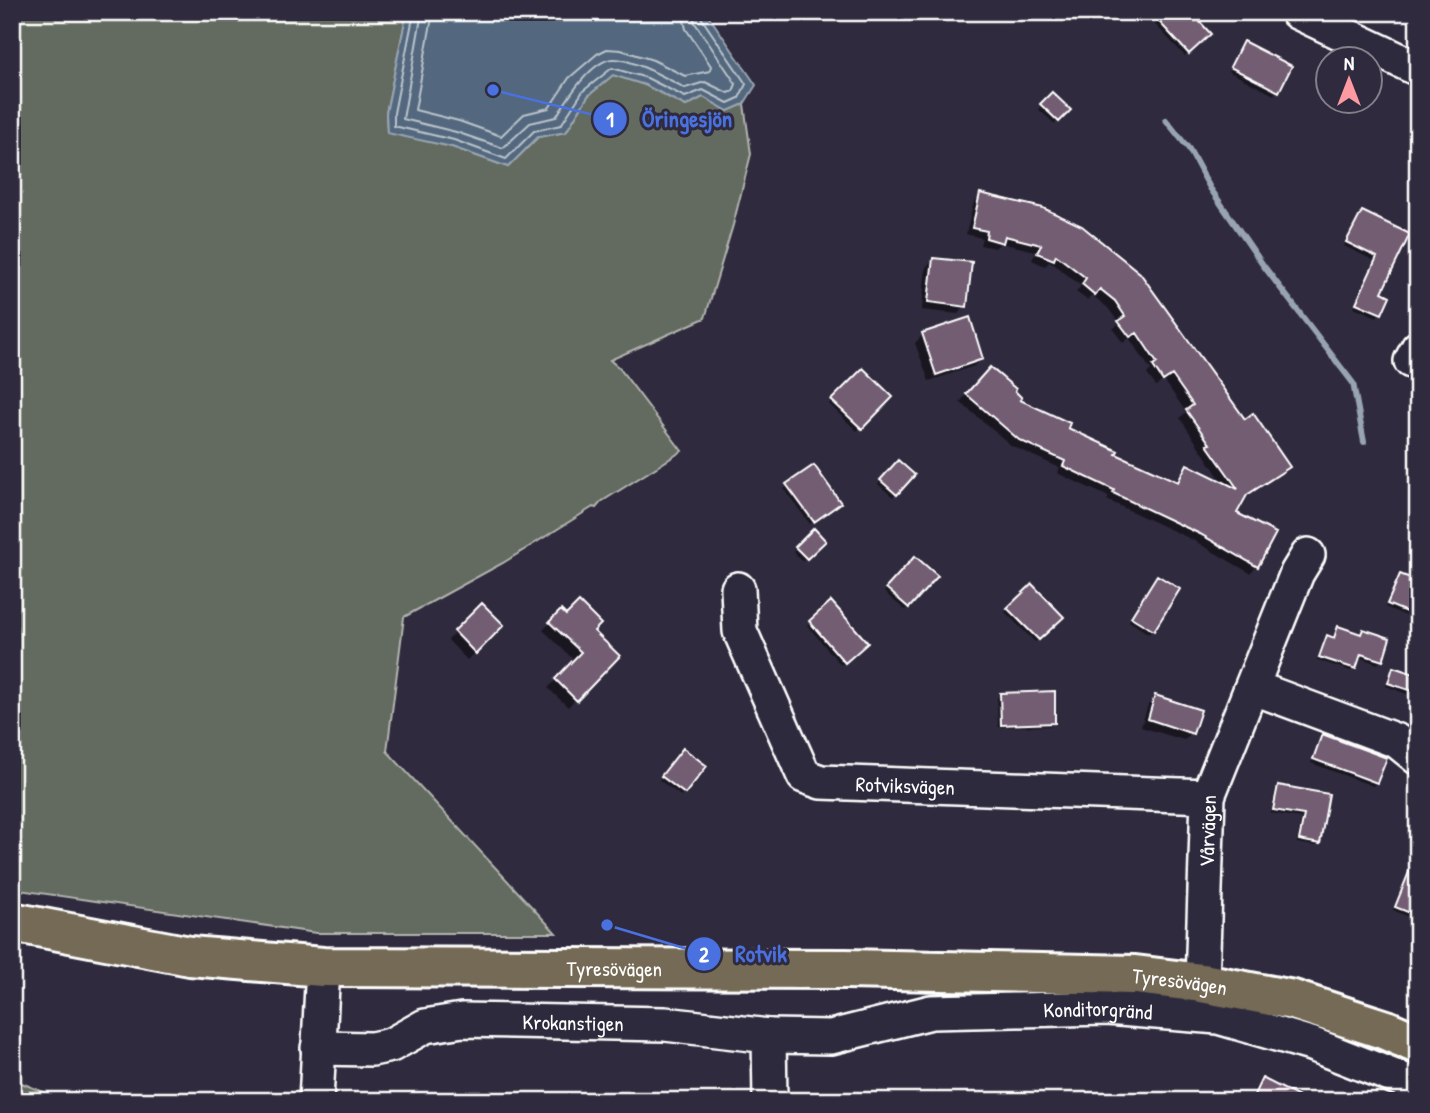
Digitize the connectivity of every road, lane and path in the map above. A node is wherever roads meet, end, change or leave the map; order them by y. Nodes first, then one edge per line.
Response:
1 (1297, 12) edge
2 (1418, 69) edge
3 (1308, 555) dead end
4 (738, 589) dead end
5 (1251, 687) junction
6 (1418, 758) edge
7 (1208, 796) junction
8 (12, 922) edge
9 (323, 967) junction
10 (1202, 983) junction
11 (769, 1036) junction
12 (1418, 1044) edge
13 (318, 1048) junction
14 (1418, 1086) edge
15 (316, 1101) edge
16 (770, 1101) edge

1 - 2 street
3 - 5 street, Vårvägen
4 - 7 street, Rotviksvägen
5 - 6 street
5 - 7 street, Vårvägen
7 - 10 street, Vårvägen
8 - 9 main road, Tyresövägen
9 - 10 main road, Tyresövägen
9 - 13 street
10 - 12 main road, Tyresövägen
11 - 13 street, Krokanstigen
11 - 14 street, Konditorgränd
11 - 16 street
13 - 15 street

